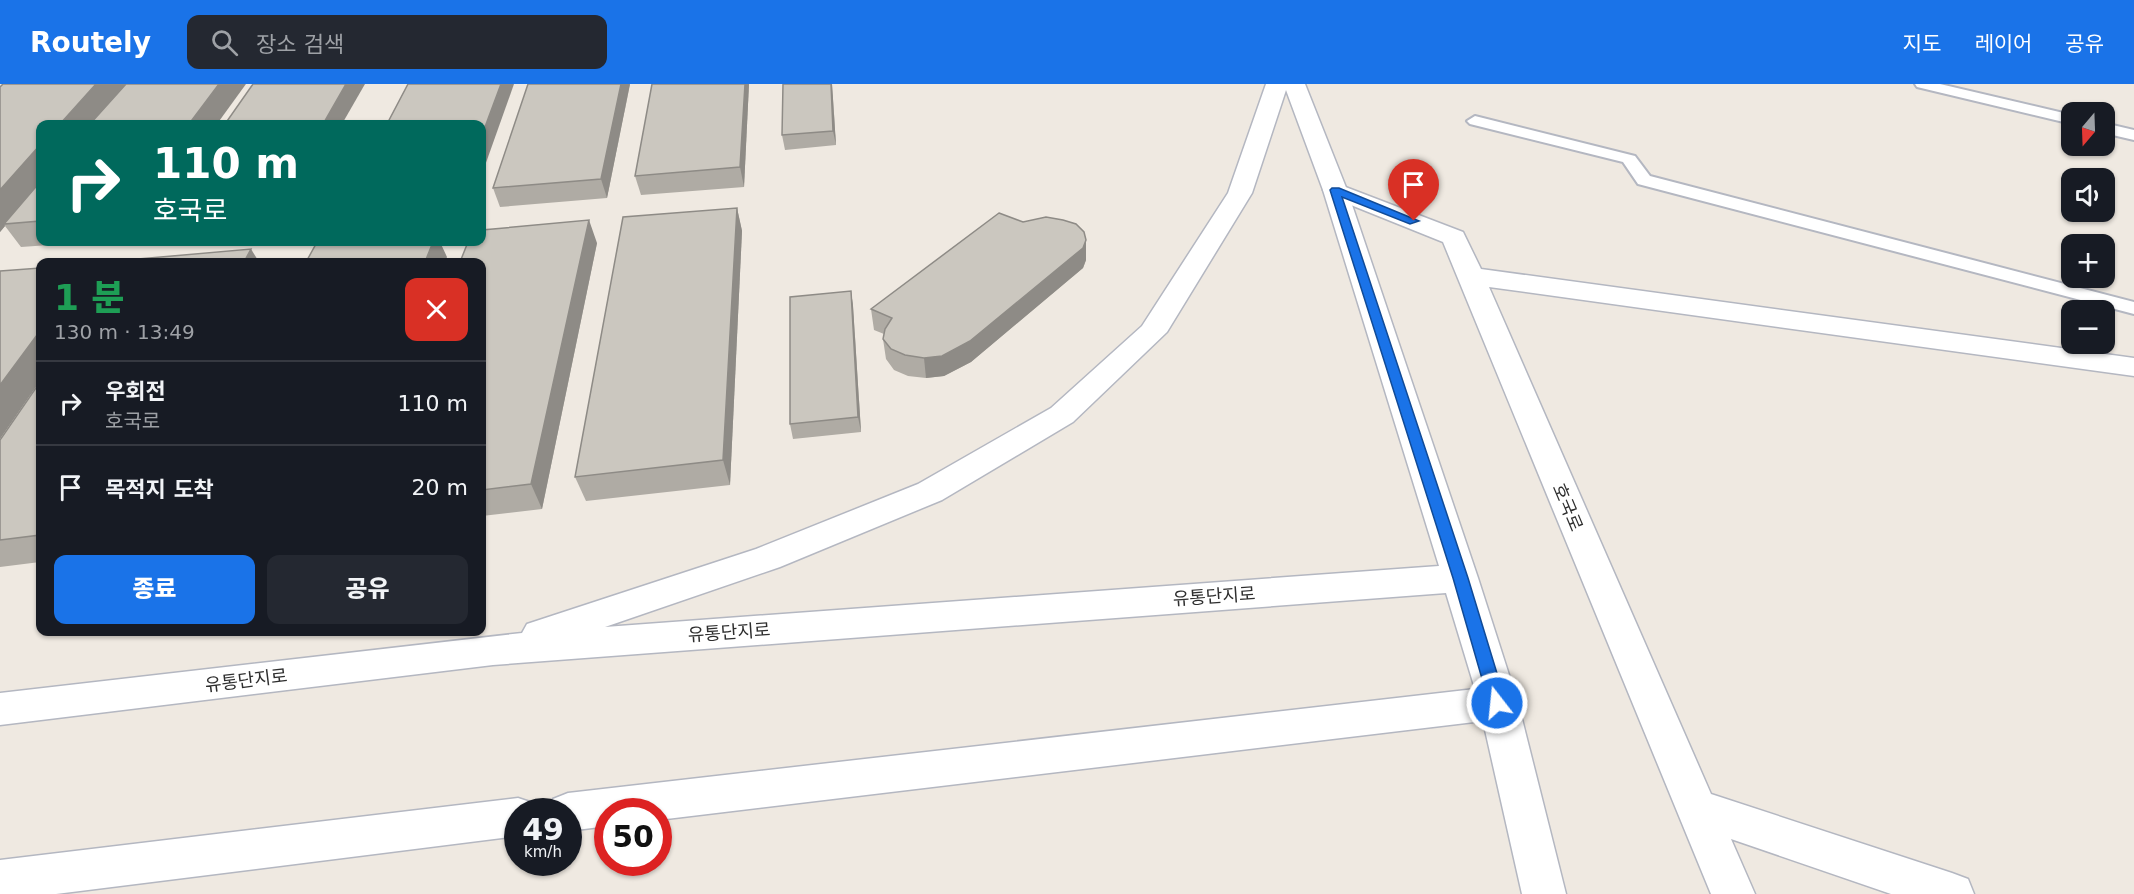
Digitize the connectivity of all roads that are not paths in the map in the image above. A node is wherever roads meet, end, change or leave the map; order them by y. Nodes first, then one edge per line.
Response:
1 (1277, 84) edge
2 (1294, 84) edge
3 (1922, 84) edge
4 (2061, 117) edge
5 (1475, 120) dead end
6 (2115, 131) edge
7 (2134, 135) edge
8 (1335, 190) junction
9 (1470, 276) junction
10 (2134, 308) edge
11 (2134, 367) edge
12 (1460, 578) junction
13 (493, 650) junction
14 (1497, 703) junction
15 (0, 709) edge
16 (1696, 808) junction
17 (582, 810) edge
18 (504, 819) edge
19 (139, 862) junction
20 (0, 881) edge
21 (89, 894) edge
22 (1544, 894) edge
23 (1733, 894) edge
24 (1952, 894) edge

1 - 13 main road
2 - 8 main road
3 - 4 lane
5 - 10 lane
6 - 7 lane
8 - 9 main road, 호국로
8 - 12 main road
9 - 11 main road
9 - 16 main road, 호국로
12 - 13 main road, 유통단지로
12 - 14 main road
13 - 15 main road, 유통단지로
14 - 17 main road
14 - 22 main road
16 - 23 main road, 호국로
16 - 24 main road
18 - 19 main road
19 - 20 main road
19 - 21 main road

